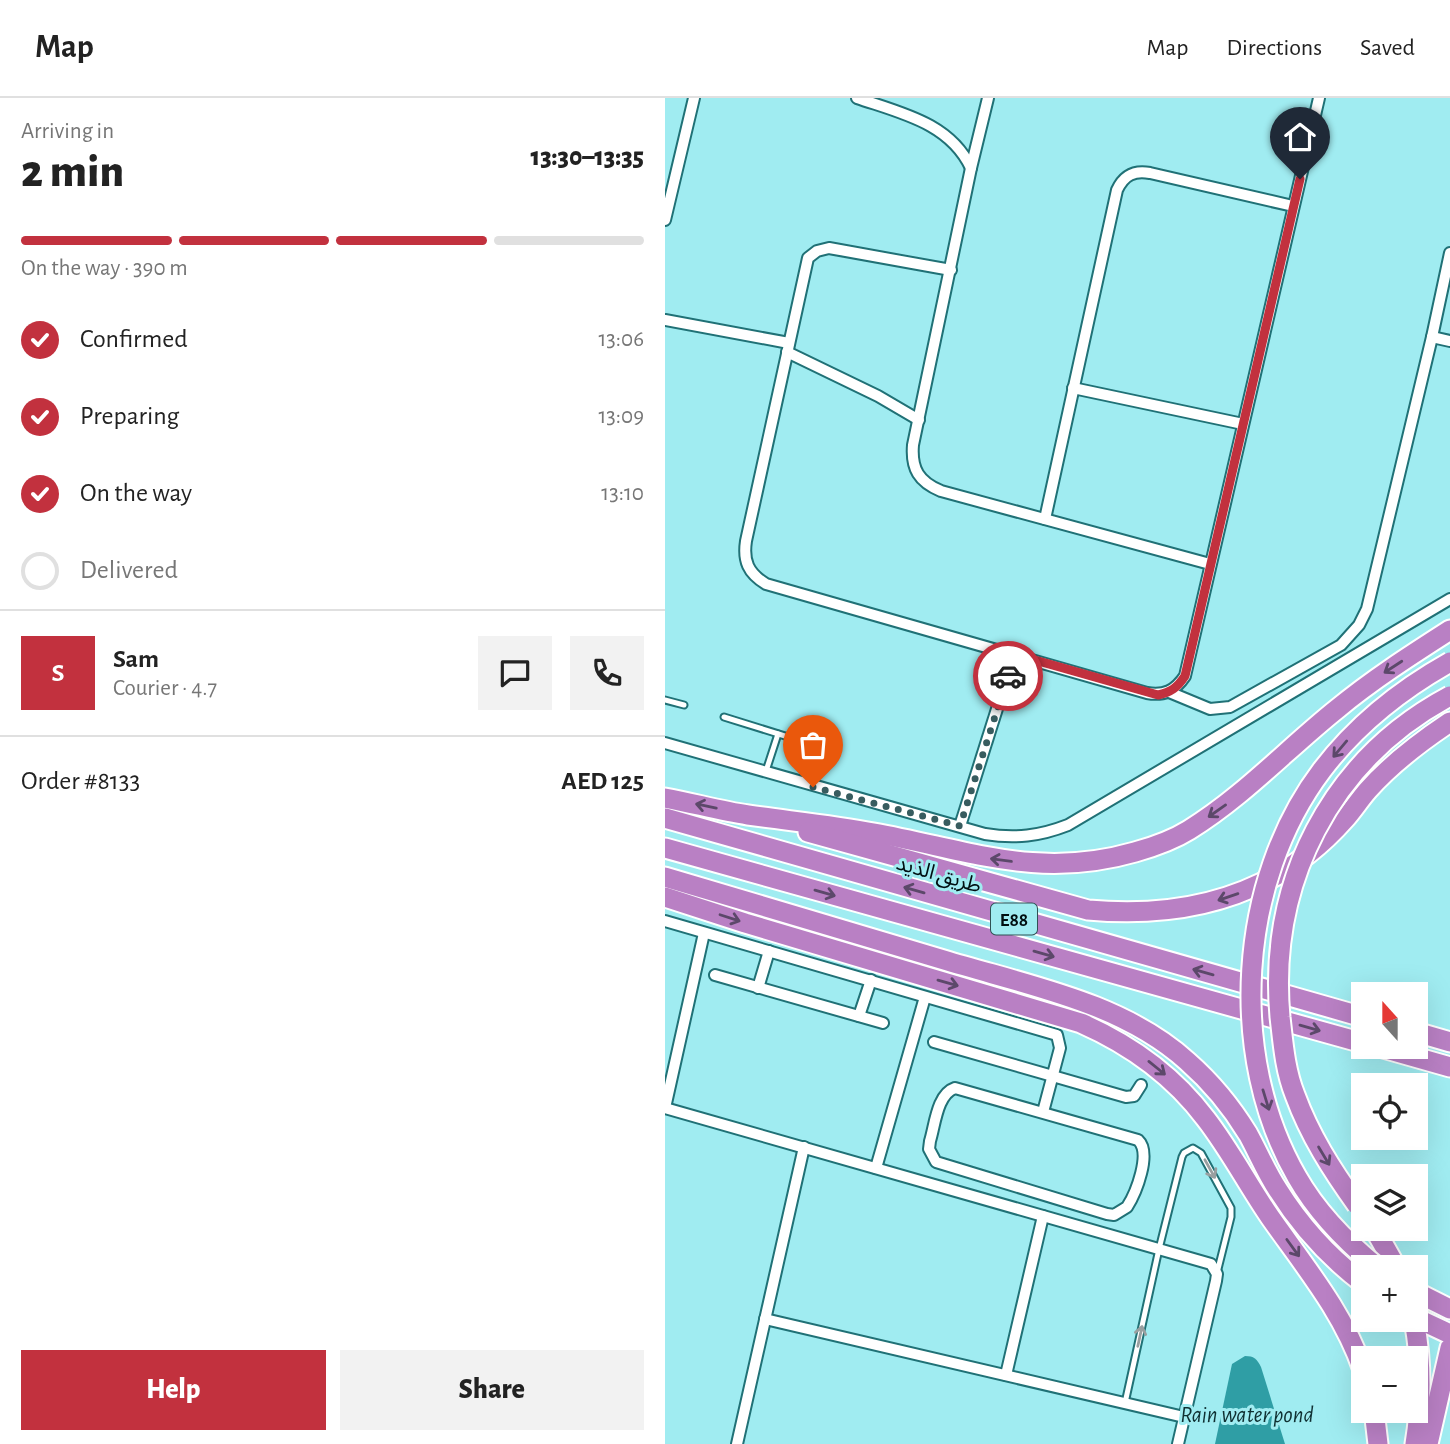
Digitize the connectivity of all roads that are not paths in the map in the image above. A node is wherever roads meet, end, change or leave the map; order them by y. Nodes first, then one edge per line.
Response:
1 (694, 98) edge
2 (857, 98) edge
3 (988, 98) edge
4 (1319, 98) edge
5 (971, 168) junction
6 (1293, 206) junction
7 (665, 220) edge
8 (1450, 253) edge
9 (951, 270) junction
10 (665, 320) edge
11 (1432, 337) junction
12 (1450, 341) edge
13 (788, 347) junction
14 (1073, 388) junction
15 (919, 420) junction
16 (1243, 425) junction
17 (1045, 519) junction
18 (1210, 564) junction
19 (1450, 599) edge
20 (1450, 630) edge
21 (1014, 654) junction
22 (1450, 662) edge
23 (1169, 692) junction
24 (1450, 696) edge
25 (665, 700) edge
26 (684, 705) dead end
27 (724, 718) dead end
28 (1450, 722) edge
29 (778, 734) junction
30 (665, 743) edge
31 (830, 750) dead end
32 (765, 773) junction
33 (665, 798) edge
34 (747, 815) junction
35 (665, 818) edge
36 (960, 826) junction
37 (665, 848) edge
38 (665, 877) edge
39 (665, 897) edge
40 (665, 921) edge
41 (704, 933) junction
42 (769, 951) junction
43 (715, 975) dead end
44 (870, 980) junction
45 (758, 988) junction
46 (925, 997) junction
47 (1351, 1014) edge
48 (859, 1016) junction
49 (883, 1023) dead end
50 (1428, 1036) edge
51 (1351, 1040) edge
52 (934, 1042) dead end
53 (1450, 1042) edge
54 (1422, 1059) edge
55 (1450, 1067) edge
56 (1053, 1077) junction
57 (1140, 1085) dead end
58 (665, 1108) edge
59 (1043, 1112) junction
60 (804, 1147) junction
61 (876, 1168) junction
62 (1351, 1196) edge
63 (1044, 1216) junction
64 (1159, 1249) junction
65 (1362, 1255) edge
66 (1351, 1272) edge
67 (1217, 1274) junction
68 (1428, 1298) edge
69 (1450, 1309) edge
70 (765, 1319) junction
71 (1428, 1325) edge
72 (1417, 1332) edge
73 (1450, 1334) edge
74 (1354, 1346) edge
75 (1450, 1348) edge
76 (1006, 1375) junction
77 (1125, 1403) junction
78 (1184, 1417) junction
79 (1376, 1423) edge
80 (737, 1444) edge
81 (1178, 1444) edge
82 (1378, 1444) edge
83 (1415, 1444) edge
84 (1429, 1444) edge

1 - 7 street
2 - 5 street
3 - 5 street
4 - 6 street
5 - 9 street
6 - 14 street
6 - 16 street
8 - 11 street
9 - 13 street
9 - 15 street
10 - 13 street
11 - 12 street
11 - 23 street
13 - 15 street
13 - 21 street
14 - 16 street
14 - 17 street
15 - 17 street
16 - 18 street
17 - 18 street
18 - 23 street
19 - 36 street
20 -> 34 highway
21 - 23 street
21 - 36 street
22 -> 65 highway, bridge
24 -> 62 highway, bridge
25 - 26 lane
27 - 29 lane
28 -> 34 highway
29 - 31 lane
29 - 32 lane
30 - 32 street
32 - 36 street
34 -> 33 highway
47 -> 35 highway, طريق الذيد / E88
37 -> 51 highway, E88
38 - 66 highway
39 -> 74 highway
40 - 41 street
41 - 42 street
41 - 58 street
42 - 44 street
42 - 45 street
43 - 45 street
44 - 46 street
44 - 48 street
45 - 48 street
46 - 56 street
46 - 61 street
48 - 49 street
50 - 53 highway
52 - 56 street
54 - 55 highway
56 - 57 street
56 - 59 street
58 - 60 street
59 - 59 street
60 - 61 street
60 - 70 street
61 - 63 street
63 - 64 street
63 - 76 street
64 - 67 street
64 -> 67 lane
77 -> 64 lane
67 - 78 street
68 - 69 highway
70 - 76 street
70 - 80 street
71 - 73 highway
72 - 83 highway
75 - 84 highway
76 - 77 street
77 - 78 street
78 - 81 street
79 - 82 highway

